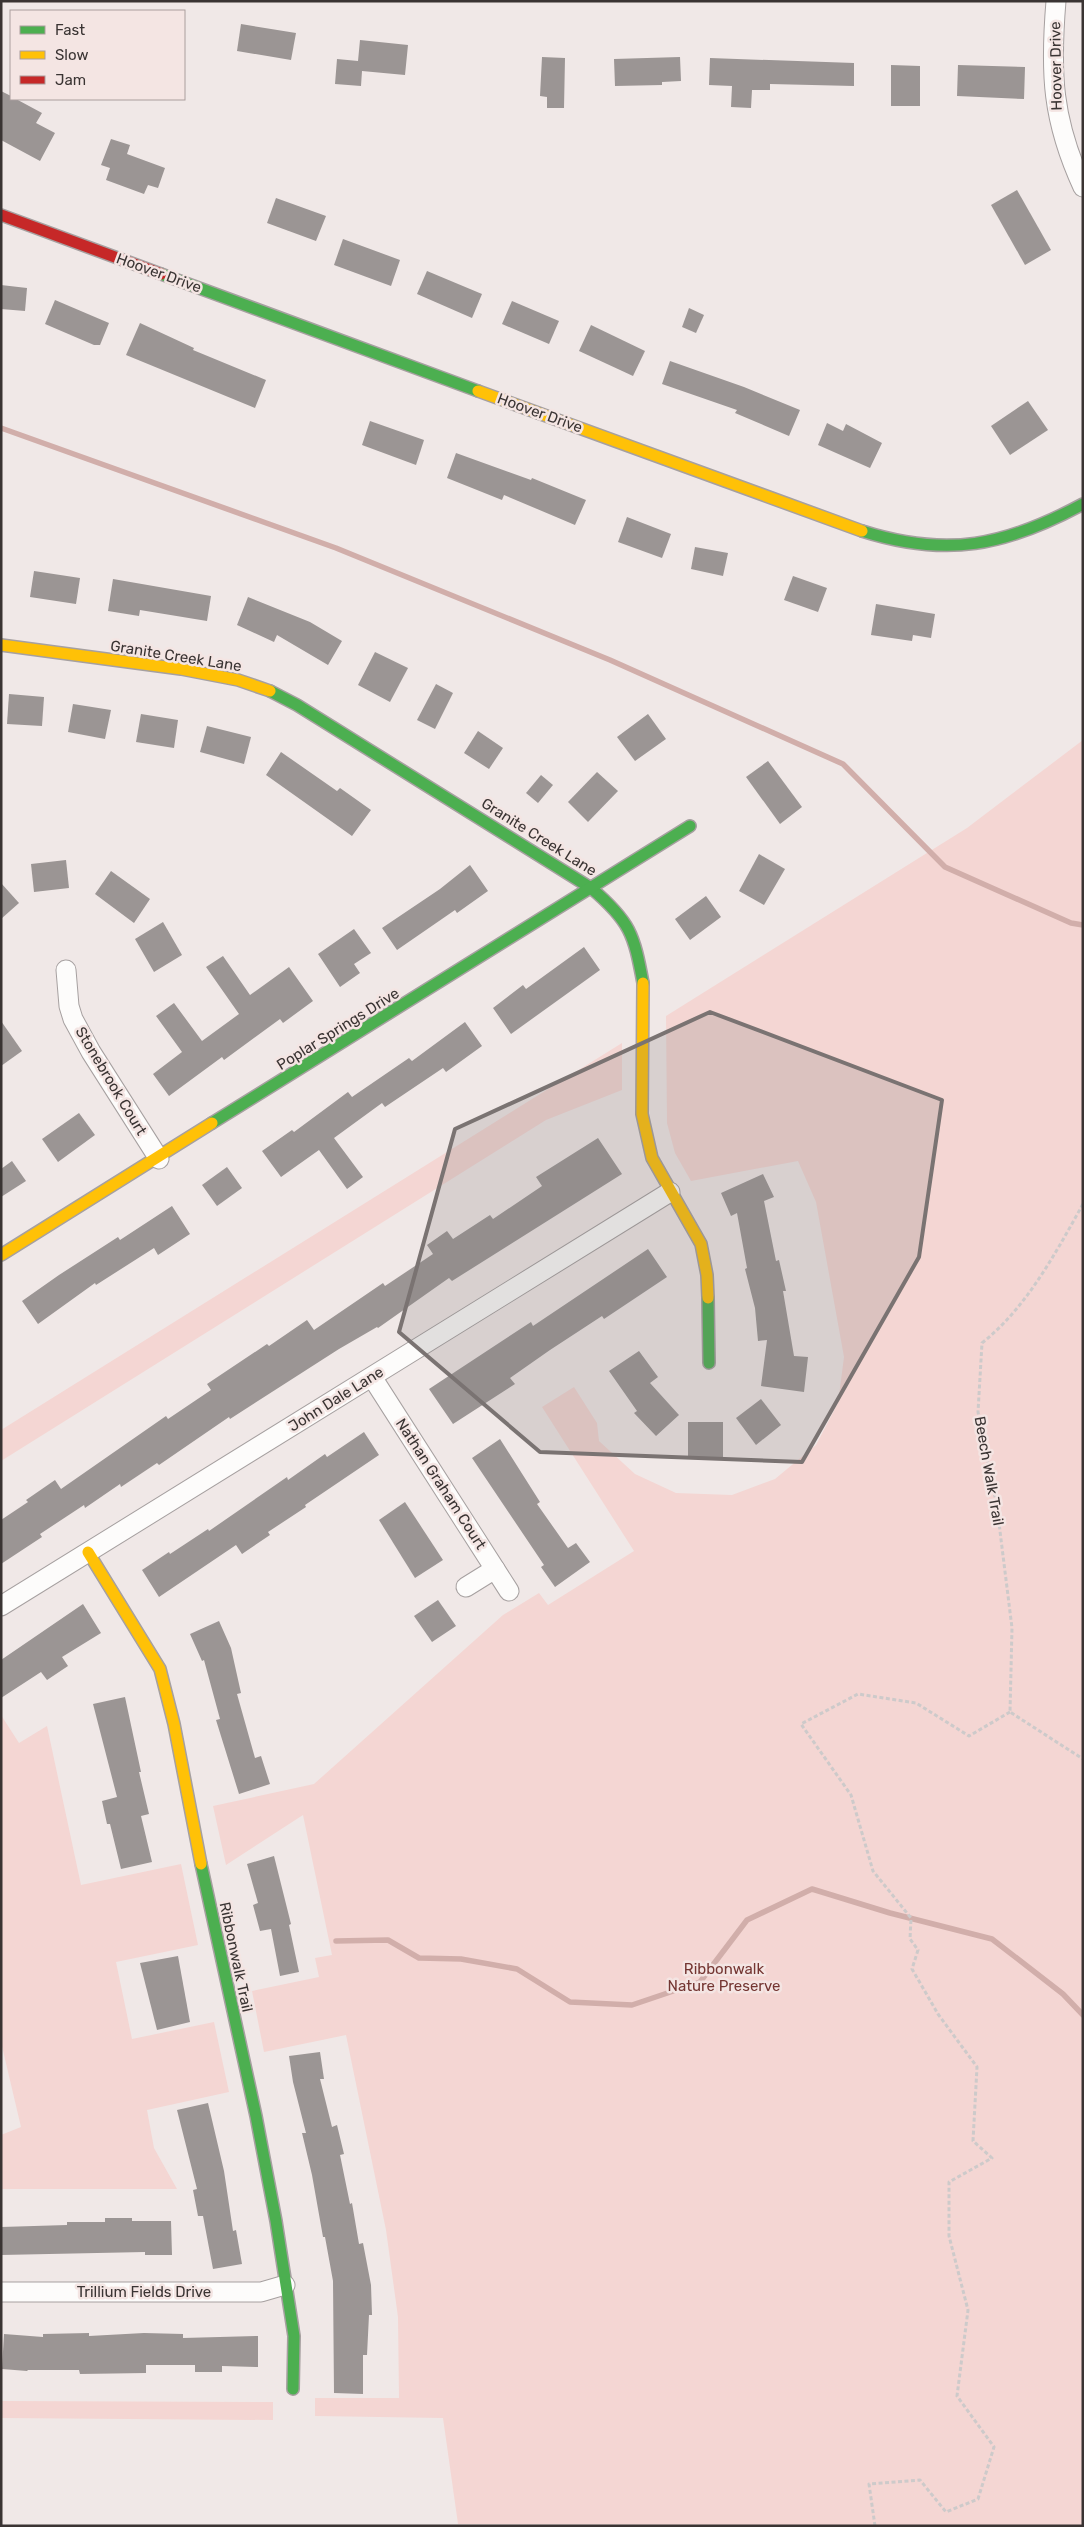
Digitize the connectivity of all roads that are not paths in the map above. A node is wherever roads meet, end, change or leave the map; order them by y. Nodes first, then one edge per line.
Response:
1 (1056, 1) edge
2 (1083, 187) edge
3 (1, 215) edge
4 (1083, 504) edge
5 (1, 645) edge
6 (690, 826) dead end
7 (591, 888) junction
8 (66, 970) dead end
9 (159, 1159) junction
10 (670, 1192) junction
11 (1, 1255) edge
12 (709, 1363) dead end
13 (372, 1377) junction
14 (88, 1552) junction
15 (495, 1569) junction
16 (466, 1588) dead end
17 (509, 1591) dead end
18 (1, 1606) edge
19 (286, 2286) junction
20 (1, 2292) edge
21 (293, 2390) dead end

1 - 2 street, Hoover Drive
3 - 4 street, Hoover Drive
5 - 7 street, Granite Creek Lane
6 - 7 street, Poplar Springs Drive
7 - 9 street, Poplar Springs Drive
7 - 10 street, Granite Creek Lane
8 - 9 street, Stonebrook Court
9 - 11 street, Poplar Springs Drive
10 - 12 street, Granite Creek Lane
10 - 13 street, John Dale Lane
13 - 14 street, John Dale Lane
13 - 15 street, Nathan Graham Court
14 - 18 street, John Dale Lane
14 - 19 street, Ribbonwalk Trail
15 - 16 street
15 - 17 street, Nathan Graham Court
19 - 20 street, Trillium Fields Drive
19 - 21 street, Ribbonwalk Trail

